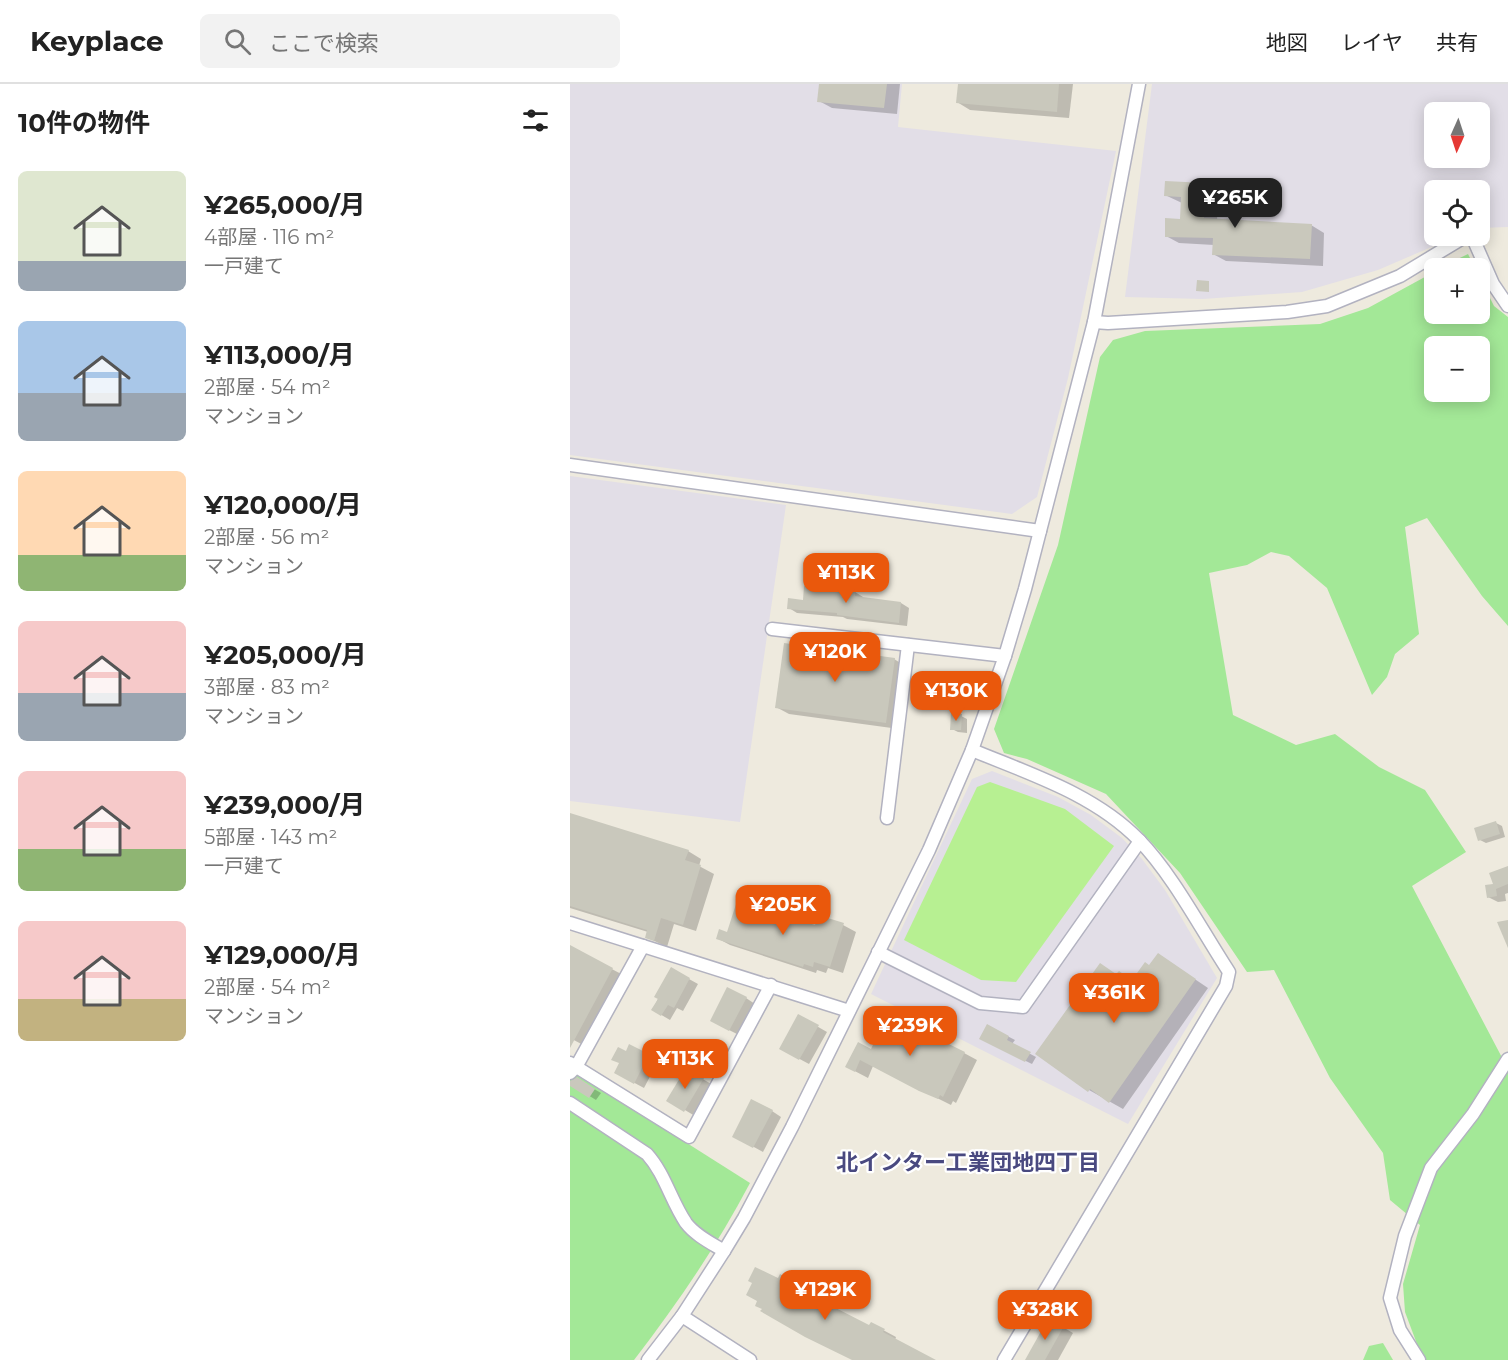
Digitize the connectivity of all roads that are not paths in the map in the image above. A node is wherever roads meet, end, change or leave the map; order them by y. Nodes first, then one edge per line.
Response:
1 (1139, 84) edge
2 (1450, 246) edge
3 (1476, 246) edge
4 (1508, 306) edge
5 (1094, 322) junction
6 (570, 465) edge
7 (1040, 531) junction
8 (772, 629) dead end
9 (908, 645) junction
10 (1005, 656) junction
11 (972, 750) junction
12 (887, 818) dead end
13 (1140, 841) junction
14 (570, 923) edge
15 (643, 946) junction
16 (878, 952) junction
17 (771, 986) junction
18 (849, 1011) junction
19 (1508, 1059) edge
20 (572, 1067) edge
21 (570, 1103) edge
22 (723, 1251) junction
23 (682, 1316) junction
24 (648, 1360) edge
25 (750, 1360) edge
26 (1004, 1360) edge
27 (1419, 1360) edge

1 - 5 street
2 - 5 street
3 - 4 street
5 - 7 street
6 - 7 street
7 - 10 street
8 - 9 street
9 - 10 street
9 - 12 street
10 - 11 street
11 - 13 street
11 - 16 street
13 - 16 street
13 - 26 street
14 - 15 street
15 - 17 street
15 - 20 street
16 - 18 street
17 - 18 street
17 - 20 street
18 - 22 street
19 - 27 street
21 - 22 street
22 - 23 street
23 - 24 street
23 - 25 street

